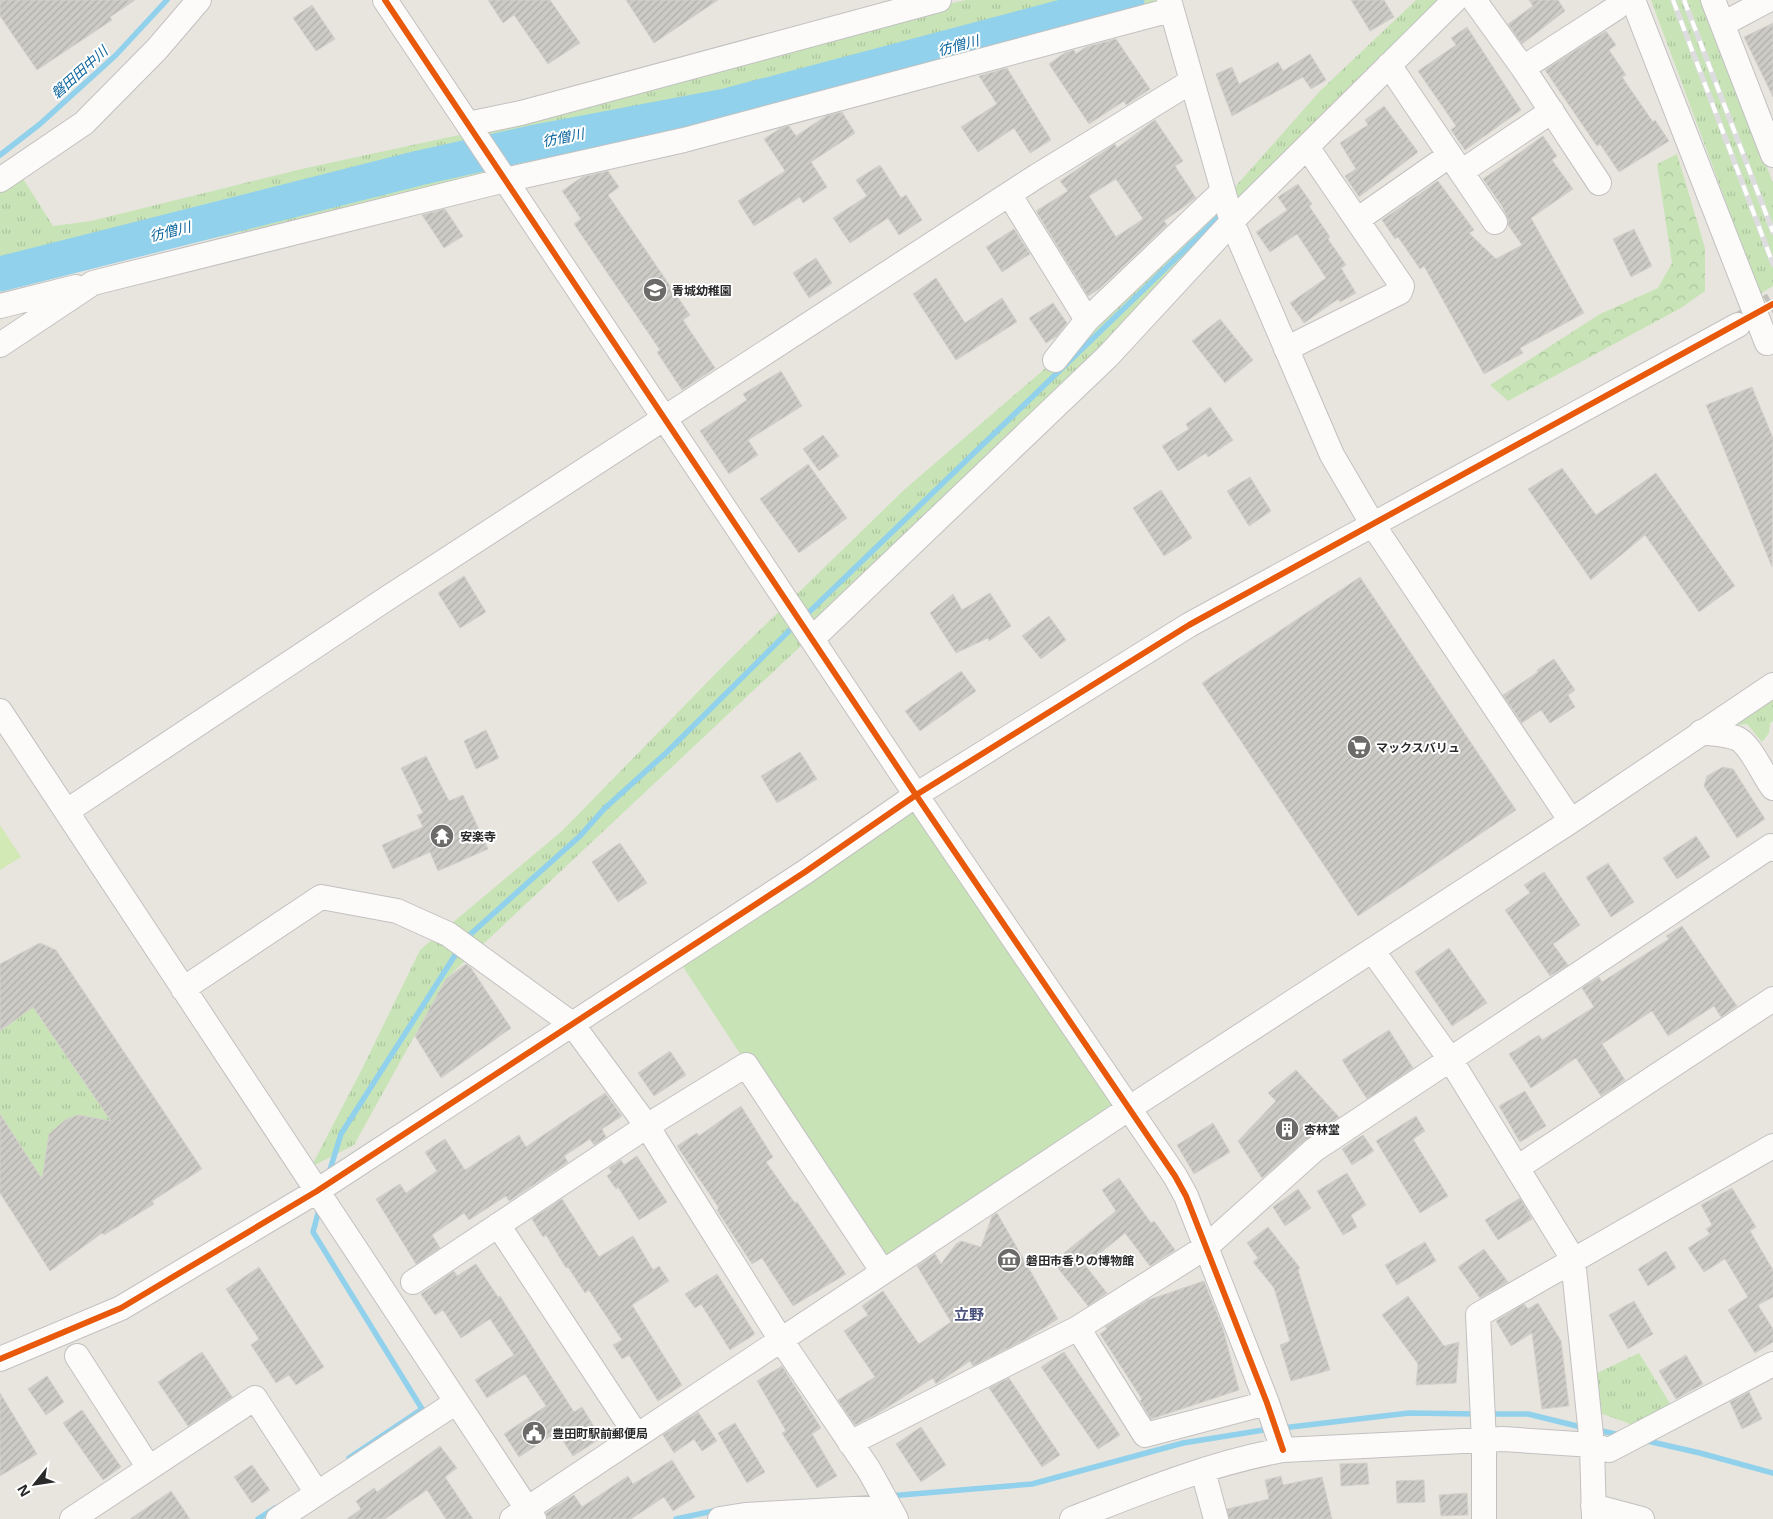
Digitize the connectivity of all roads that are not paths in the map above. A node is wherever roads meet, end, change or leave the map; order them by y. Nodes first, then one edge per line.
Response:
1 (199, 0) edge
2 (386, 0) edge
3 (939, 0) edge
4 (1456, 0) edge
5 (1474, 0) edge
6 (1713, 0) edge
7 (1768, 0) edge
8 (1624, 4) edge
9 (1170, 5) edge
10 (1723, 24) junction
11 (1389, 65) junction
12 (1524, 68) junction
13 (1192, 81) junction
14 (1552, 111) junction
15 (468, 124) junction
16 (1306, 147) junction
17 (1773, 155) edge
18 (1456, 164) junction
19 (0, 180) edge
20 (505, 180) junction
21 (1599, 183) dead end
22 (1224, 193) junction
23 (1009, 194) junction
24 (1357, 220) junction
25 (1232, 222) junction
26 (1495, 222) dead end
27 (93, 283) junction
28 (0, 306) edge
29 (1087, 320) junction
30 (1738, 325) tunnel mouth
31 (1767, 343) dead end
32 (0, 345) edge
33 (1286, 349) junction
34 (1055, 360) dead end
35 (664, 418) junction
36 (1373, 525) junction
37 (812, 639) junction
38 (1773, 685) edge
39 (0, 711) edge
40 (1701, 732) junction
41 (1773, 788) edge
42 (916, 795) junction
43 (67, 811) junction
44 (1571, 822) junction
45 (1773, 849) edge
46 (1372, 950) junction
47 (183, 989) junction
48 (1773, 999) edge
49 (572, 1024) junction
50 (1450, 1059) junction
51 (1128, 1109) junction
52 (647, 1126) junction
53 (1773, 1146) edge
54 (1517, 1168) junction
55 (317, 1191) junction
56 (498, 1225) junction
57 (1206, 1247) junction
58 (1573, 1260) junction
59 (883, 1272) junction
60 (413, 1282) dead end
61 (1078, 1328) junction
62 (781, 1340) junction
63 (77, 1356) dead end
64 (0, 1359) edge
65 (1773, 1364) edge
66 (455, 1403) junction
67 (1267, 1403) junction
68 (637, 1436) junction
69 (1484, 1440) junction
70 (850, 1443) junction
71 (1592, 1445) junction
72 (1283, 1450) junction
73 (150, 1468) junction
74 (1203, 1471) junction
75 (318, 1493) junction
76 (1594, 1512) edge
77 (893, 1513) edge
78 (525, 1516) edge
79 (72, 1519) edge
80 (278, 1519) edge
81 (720, 1519) edge
82 (1072, 1519) edge
83 (1216, 1519) edge
84 (1484, 1519) edge
85 (1642, 1519) edge

1 - 19 street
2 - 15 street
3 - 15 street
4 - 11 street
5 - 12 street
6 - 10 street
7 - 10 street
8 - 12 street
8 - 31 street
9 - 13 street
9 - 20 street
10 - 17 street
11 - 16 street
11 - 18 street
12 - 14 street
13 - 22 street
13 - 23 street
14 - 18 street
14 - 21 street
15 - 20 street
16 - 24 street
16 - 25 street
18 - 24 street
18 - 26 street
20 - 27 street
20 - 35 street
22 - 25 street
22 - 29 street
23 - 29 street
23 - 35 street
24 - 33 street
25 - 33 street
25 - 37 street
27 - 28 street
27 - 32 street
29 - 34 street
30 - 36 street
33 - 36 street
35 - 37 street
35 - 43 street
36 - 42 street
36 - 44 street
37 - 42 street
38 - 40 street
39 - 43 street
40 - 41 street
40 - 44 street
42 - 49 street
42 - 51 street
43 - 47 street
44 - 46 street
45 - 50 street
46 - 50 street
46 - 51 street
47 - 49 street
47 - 55 street
48 - 54 street
49 - 52 street
49 - 55 street
50 - 54 street
50 - 57 street
51 - 57 street
51 - 59 street
52 - 56 street
52 - 59 street
52 - 62 street
53 - 58 street
54 - 58 street
55 - 64 street
55 - 66 street
56 - 60 street
56 - 68 street
57 - 61 street
57 - 67 street
58 - 69 street
58 - 71 street
59 - 62 street
61 - 67 street
61 - 70 street
62 - 68 street
62 - 70 street
63 - 73 street
65 - 71 street
66 - 75 street
66 - 78 street
67 - 72 street
68 - 78 street
69 - 71 street
69 - 72 street
69 - 84 street
70 - 77 street
71 - 76 street
72 - 74 street
73 - 75 street
73 - 79 street
74 - 82 street
74 - 83 street
75 - 80 street
76 - 85 street
77 - 81 street

